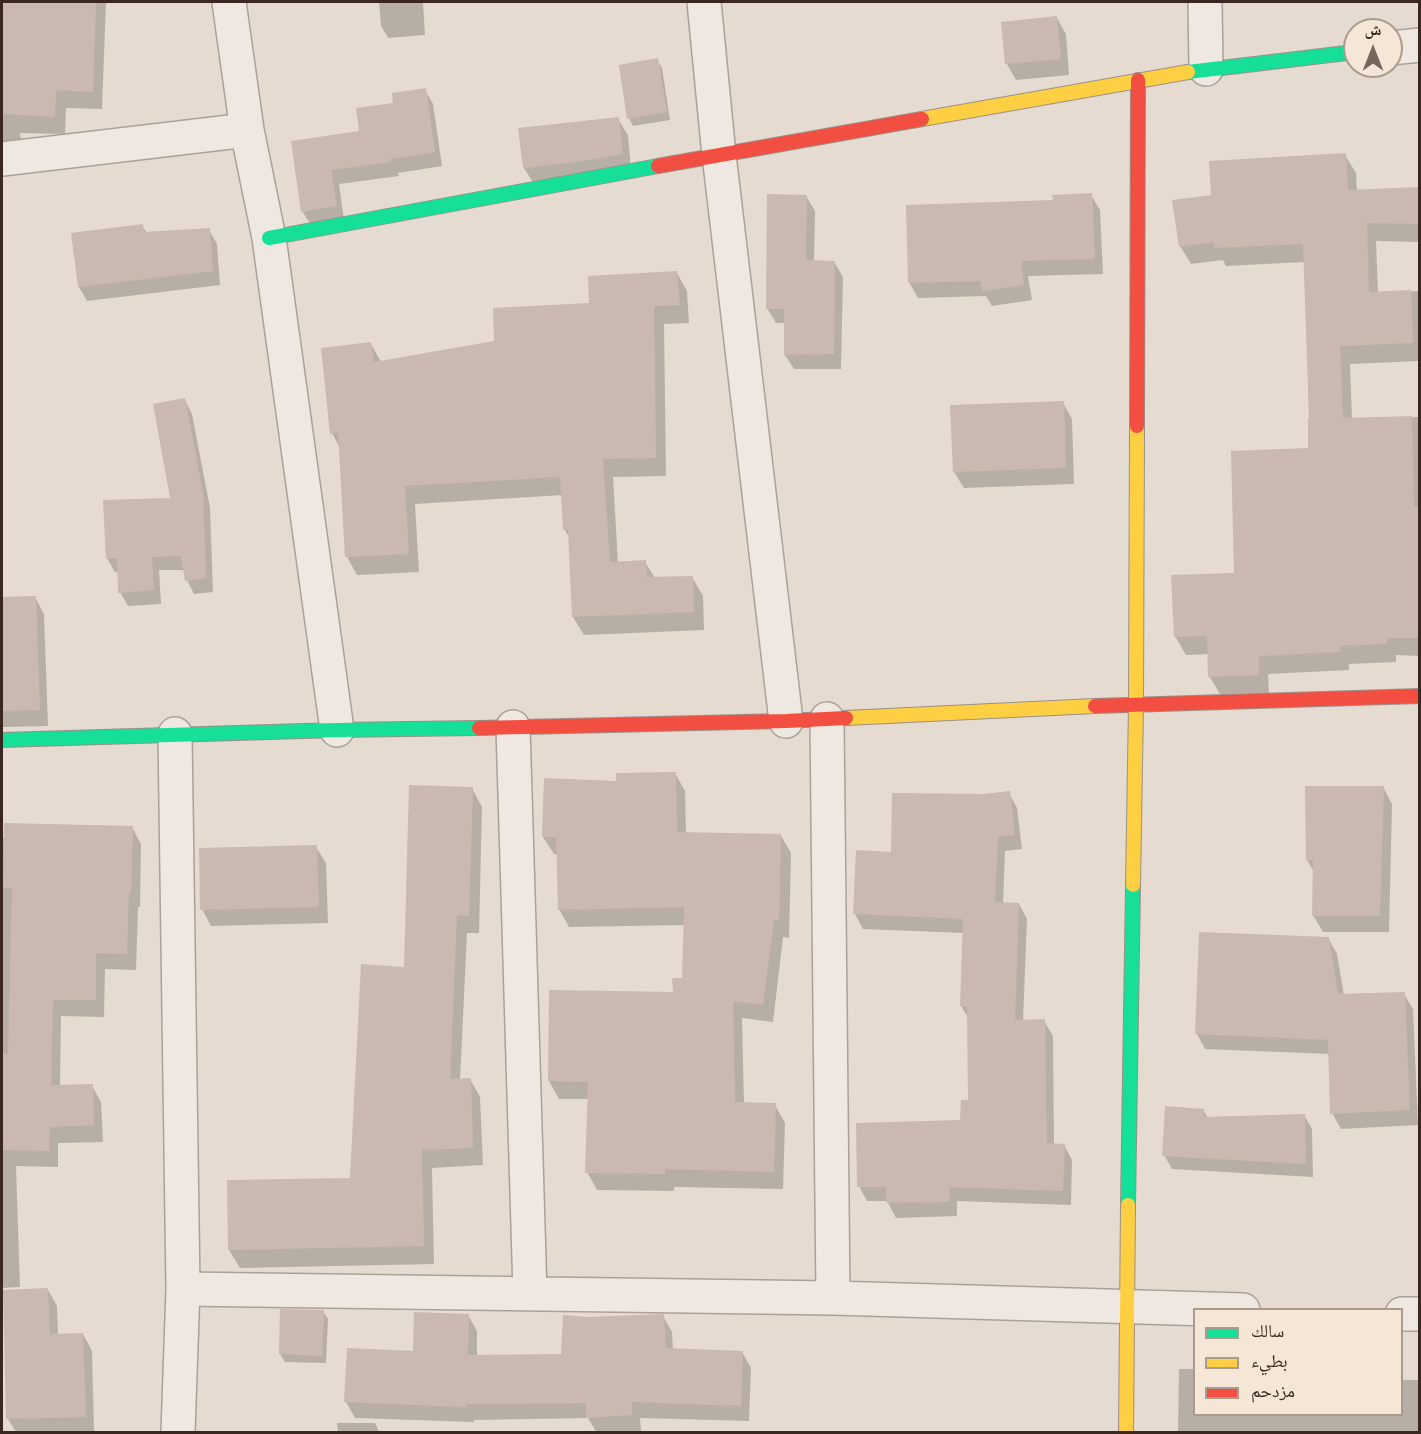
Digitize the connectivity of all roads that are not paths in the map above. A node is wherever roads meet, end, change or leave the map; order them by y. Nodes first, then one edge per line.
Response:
1 (229, 2) edge
2 (704, 2) edge
3 (1205, 2) edge
4 (1419, 45) edge
5 (1403, 47) edge
6 (1343, 53) edge
7 (1206, 69) junction
8 (1138, 80) junction
9 (247, 130) junction
10 (719, 155) junction
11 (2, 159) edge
12 (269, 238) junction
13 (1419, 696) edge
14 (1136, 704) junction
15 (827, 719) junction
16 (786, 721) junction
17 (513, 727) junction
18 (337, 730) junction
19 (175, 734) junction
20 (2, 740) edge
21 (183, 1289) junction
22 (530, 1293) junction
23 (833, 1298) junction
24 (1126, 1306) junction
25 (1193, 1308) edge
26 (1403, 1314) edge
27 (1419, 1314) edge
28 (178, 1432) edge
29 (1126, 1432) edge

1 - 9 street
2 - 10 street
3 - 7 street
4 - 5 street
6 - 7 street
7 - 8 street
8 - 10 street
8 - 14 street
9 - 11 street
9 - 12 street
10 - 12 street
10 - 16 street
12 - 18 street
13 - 14 street
14 - 15 street
14 - 24 street
15 - 16 street
15 - 23 street
16 - 17 street
17 - 18 street
17 - 22 street
18 - 19 street
19 - 20 street
19 - 21 street
21 - 22 street
21 - 28 street
22 - 23 street
23 - 24 street
24 - 25 street
24 - 29 street
26 - 27 street

